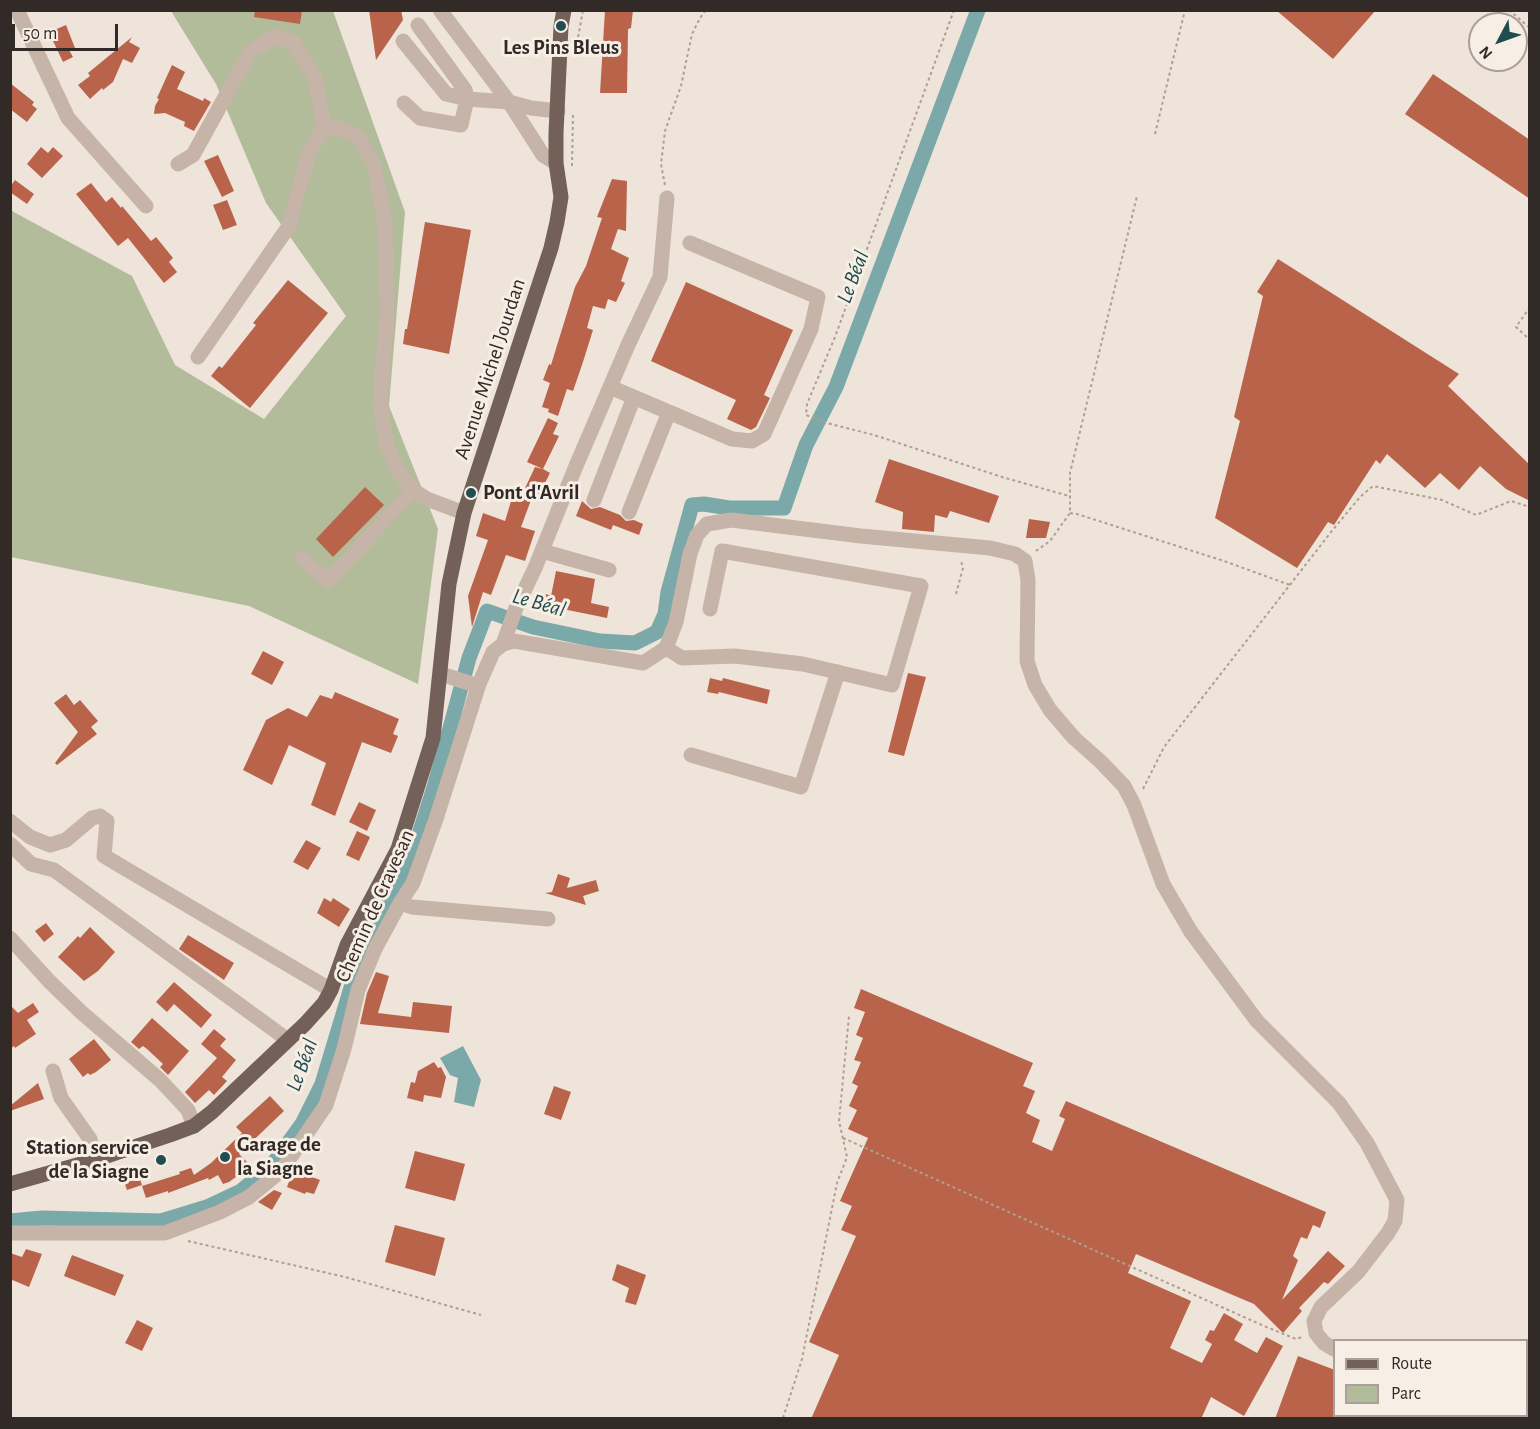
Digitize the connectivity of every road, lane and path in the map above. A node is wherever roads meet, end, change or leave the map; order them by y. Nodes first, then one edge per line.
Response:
1 (17, 10) edge
2 (440, 10) edge
3 (564, 10) edge
4 (583, 10) edge
5 (706, 10) edge
6 (954, 10) edge
7 (1185, 10) edge
8 (1509, 10) edge
9 (418, 25) dead end
10 (1530, 28) edge
11 (403, 41) dead end
12 (575, 59) dead end
13 (467, 99) junction
14 (509, 102) junction
15 (404, 103) dead end
16 (558, 111) junction
17 (324, 127) junction
18 (1155, 134) dead end
19 (556, 163) junction
20 (178, 164) dead end
21 (1137, 196) dead end
22 (667, 198) joint
23 (146, 206) dead end
24 (690, 243) dead end
25 (1530, 307) edge
26 (1530, 340) edge
27 (198, 357) dead end
28 (610, 387) junction
29 (634, 397) junction
30 (669, 412) junction
31 (413, 490) junction
32 (1069, 496) junction
33 (594, 500) dead end
34 (1530, 507) edge
35 (628, 512) dead end
36 (464, 513) junction
37 (1070, 513) junction
38 (957, 546) junction
39 (542, 551) junction
40 (302, 558) dead end
41 (1024, 561) junction
42 (609, 570) dead end
43 (1290, 585) junction
44 (956, 594) dead end
45 (710, 609) dead end
46 (503, 644) junction
47 (666, 648) junction
48 (838, 672) junction
49 (448, 676) junction
50 (475, 684) junction
51 (691, 755) dead end
52 (1134, 805) junction
53 (10, 821) edge
54 (10, 844) edge
55 (400, 903) junction
56 (548, 919) dead end
57 (10, 938) edge
58 (331, 990) junction
59 (849, 1016) dead end
60 (288, 1040) junction
61 (53, 1071) dead end
62 (194, 1126) junction
63 (843, 1138) junction
64 (95, 1160) junction
65 (10, 1184) edge
66 (10, 1233) edge
67 (165, 1233) junction
68 (481, 1315) dead end
69 (1316, 1333) junction
70 (1333, 1348) edge
71 (783, 1419) edge

1 - 23 street
2 - 14 street
3 - 16 main road, Avenue Michel Jourdan
4 - 12 path
5 - 22 path
6 - 32 path
7 - 18 path
8 - 10 path
9 - 13 street
11 - 13 street
13 - 14 street
13 - 15 street
14 - 16 street
14 - 19 street
16 - 19 main road, Avenue Michel Jourdan
17 - 20 street
17 - 27 street
17 - 31 street
19 - 36 main road, Avenue Michel Jourdan
21 - 32 path
22 - 28 street, Chemin de Cravesan
24 - 30 street
25 - 26 path
28 - 29 street
28 - 39 street, Chemin de Cravesan
29 - 30 street
29 - 33 street
30 - 35 street
31 - 36 street
31 - 40 street
32 - 37 path
34 - 43 path
36 - 49 main road, Avenue Michel Jourdan
37 - 41 path
37 - 43 path
38 - 41 street
38 - 44 path
38 - 47 street
39 - 42 street
39 - 46 street, Chemin de Cravesan
41 - 52 street
43 - 52 path
45 - 48 street
46 - 47 street
46 - 50 street, Chemin de Cravesan
47 - 48 street
48 - 51 street
49 - 50 street
49 - 58 main road, Avenue Michel Jourdan
50 - 55 street, Chemin de Cravesan
52 - 69 street
53 - 58 street
54 - 60 street
55 - 56 street
55 - 67 street, Chemin de Cravesan
57 - 62 street
58 - 60 main road, Avenue Michel Jourdan
59 - 63 path
60 - 62 main road, Avenue Michel Jourdan
61 - 64 street
62 - 64 main road
63 - 69 path
63 - 71 path
64 - 65 main road
66 - 67 street, Chemin de Cravesan
67 - 68 path
69 - 70 street

